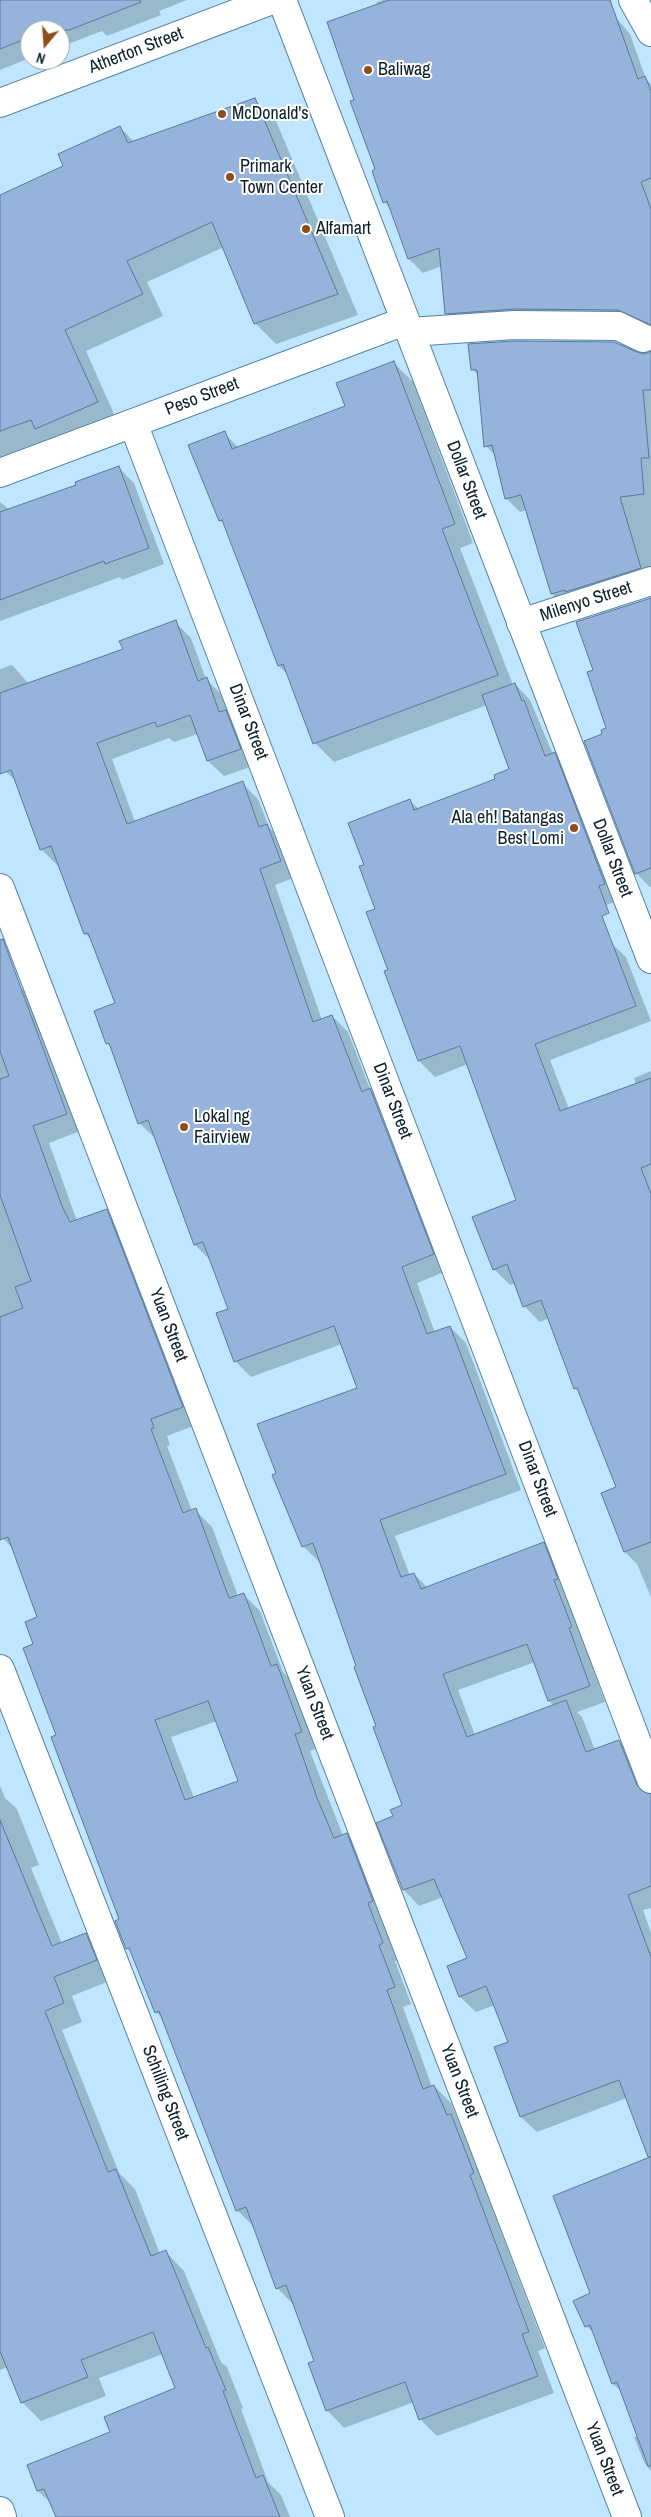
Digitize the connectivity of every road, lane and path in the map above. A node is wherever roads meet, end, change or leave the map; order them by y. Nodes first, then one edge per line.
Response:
1 (272, 0) edge
2 (282, 0) edge
3 (633, 0) edge
4 (651, 32) edge
5 (0, 103) edge
6 (407, 326) junction
7 (643, 338) dead end
8 (133, 423) junction
9 (0, 473) edge
10 (651, 581) edge
11 (522, 622) junction
12 (0, 888) edge
13 (651, 959) edge
14 (0, 1669) edge
15 (651, 1779) edge
16 (0, 2511) edge
17 (2, 2517) edge
18 (330, 2517) edge
19 (627, 2517) edge

1 - 5 street, Atherton Street
2 - 6 street, Dollar Street
3 - 4 street
6 - 7 street, Peso Street
6 - 8 street, Peso Street
6 - 11 street, Dollar Street
8 - 9 street, Peso Street
8 - 15 street, Dinar Street
10 - 11 street, Milenyo Street
11 - 13 street, Dollar Street
12 - 19 street, Yuan Street
14 - 18 street, Schilling Street
16 - 17 street

